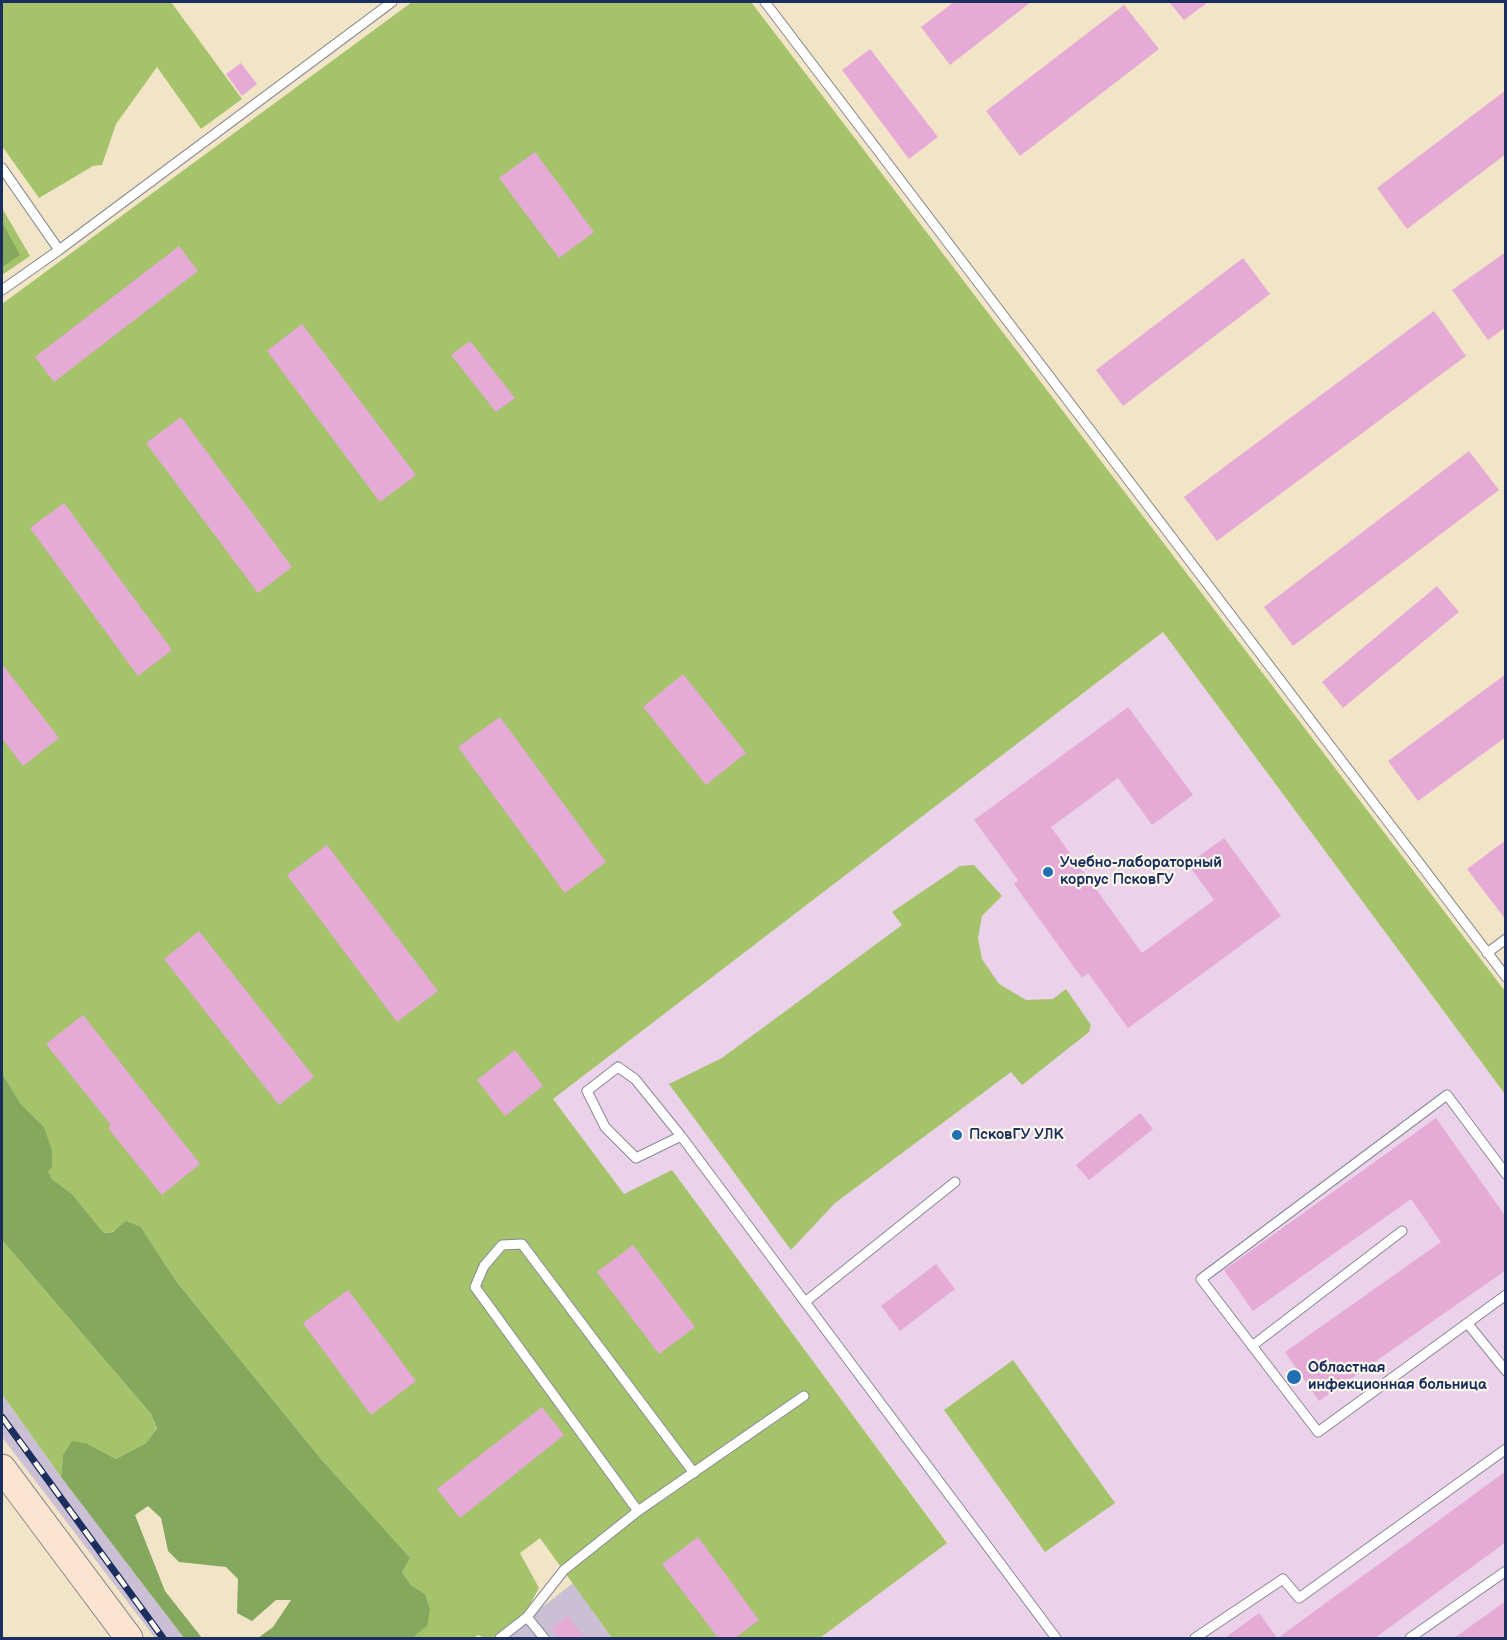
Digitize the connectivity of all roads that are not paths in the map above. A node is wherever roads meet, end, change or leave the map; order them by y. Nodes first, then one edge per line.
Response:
1 (392, 2) edge
2 (765, 2) edge
3 (2, 168) edge
4 (59, 250) junction
5 (2, 290) edge
6 (1506, 939) edge
7 (1487, 953) junction
8 (1506, 977) edge
9 (681, 1136) junction
10 (1506, 1174) edge
11 (955, 1182) dead end
12 (1402, 1231) dead end
13 (1506, 1296) edge
14 (805, 1302) junction
15 (1468, 1324) junction
16 (1252, 1346) junction
17 (1506, 1371) edge
18 (804, 1396) dead end
19 (1506, 1449) edge
20 (2, 1468) edge
21 (694, 1473) junction
22 (638, 1511) junction
23 (1506, 1571) edge
24 (527, 1617) junction
25 (129, 1638) edge
26 (500, 1638) edge
27 (544, 1638) edge
28 (1056, 1638) edge
29 (1195, 1638) edge
30 (1410, 1638) edge

1 - 4 lane
2 - 7 lane
3 - 4 lane
4 - 5 lane
6 - 7 lane
7 - 8 lane
9 - 9 lane
9 - 14 lane
10 - 16 lane
11 - 14 lane
12 - 16 lane
13 - 15 lane
14 - 28 lane
15 - 16 lane
15 - 17 lane
18 - 21 lane
19 - 29 lane
20 - 25 main road
21 - 22 lane
21 - 22 lane
22 - 24 lane
23 - 30 lane
24 - 26 lane
24 - 27 lane

